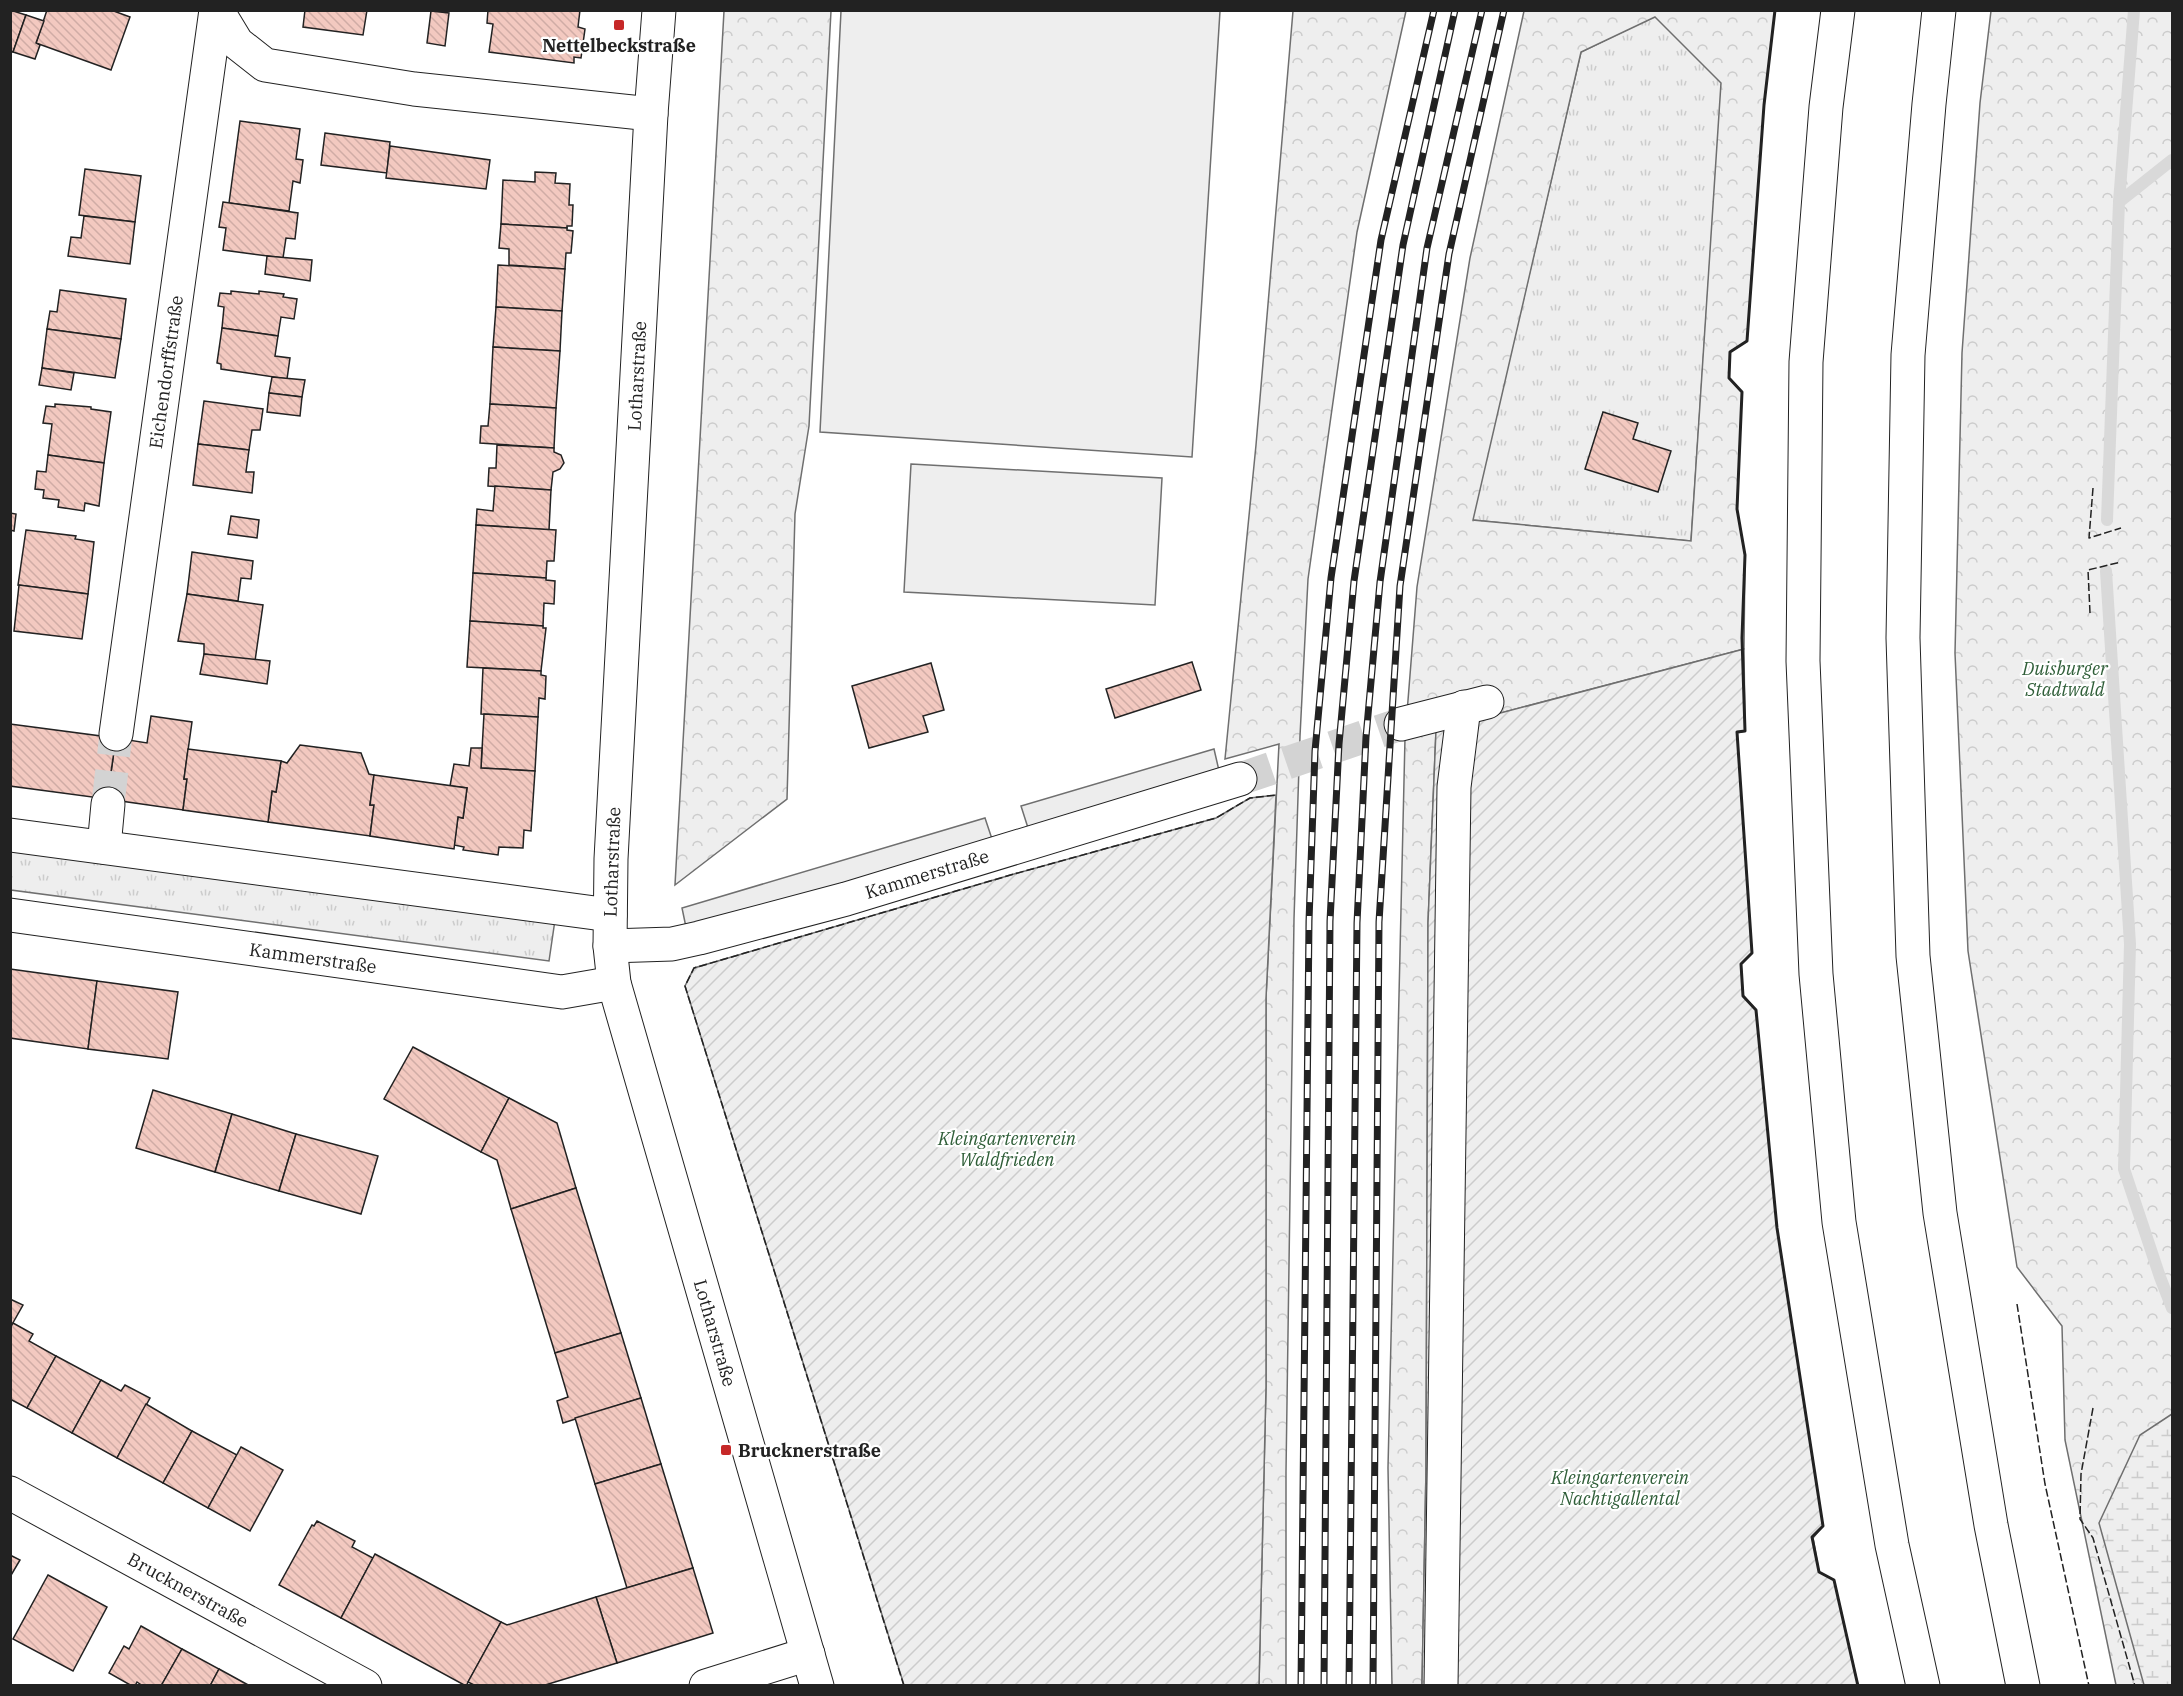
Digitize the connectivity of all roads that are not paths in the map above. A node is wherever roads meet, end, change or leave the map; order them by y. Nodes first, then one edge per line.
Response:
1 (216, 10) edge
2 (659, 10) edge
3 (1838, 10) edge
4 (1940, 10) edge
5 (651, 114) junction
6 (1401, 724) tunnel mouth
7 (116, 734) tunnel mouth
8 (1240, 779) tunnel mouth
9 (108, 804) tunnel mouth
10 (10, 835) edge
11 (104, 848) junction
12 (10, 915) edge
13 (610, 931) junction
14 (614, 982) junction
15 (10, 1493) edge
16 (808, 1654) junction
17 (330, 1678) edge
18 (365, 1686) edge
19 (706, 1686) edge
20 (817, 1686) edge
21 (1441, 1686) edge
22 (1923, 1686) edge
23 (2023, 1686) edge

1 - 5 main road
1 - 7 main road, Eichendorffstraße
2 - 5 main road, Lotharstraße
3 - 22 main road
4 - 23 main road
5 - 13 main road, Lotharstraße
6 - 21 main road
8 - 13 main road, Kammerstraße
9 - 11 main road
10 - 11 main road, Kammerstraße
11 - 13 main road, Kammerstraße
12 - 14 main road, Kammerstraße
13 - 14 main road, Lotharstraße
14 - 16 main road, Lotharstraße
15 - 17 main road, Brucknerstraße
16 - 19 main road
16 - 20 main road, Lotharstraße
17 - 18 main road, Brucknerstraße

